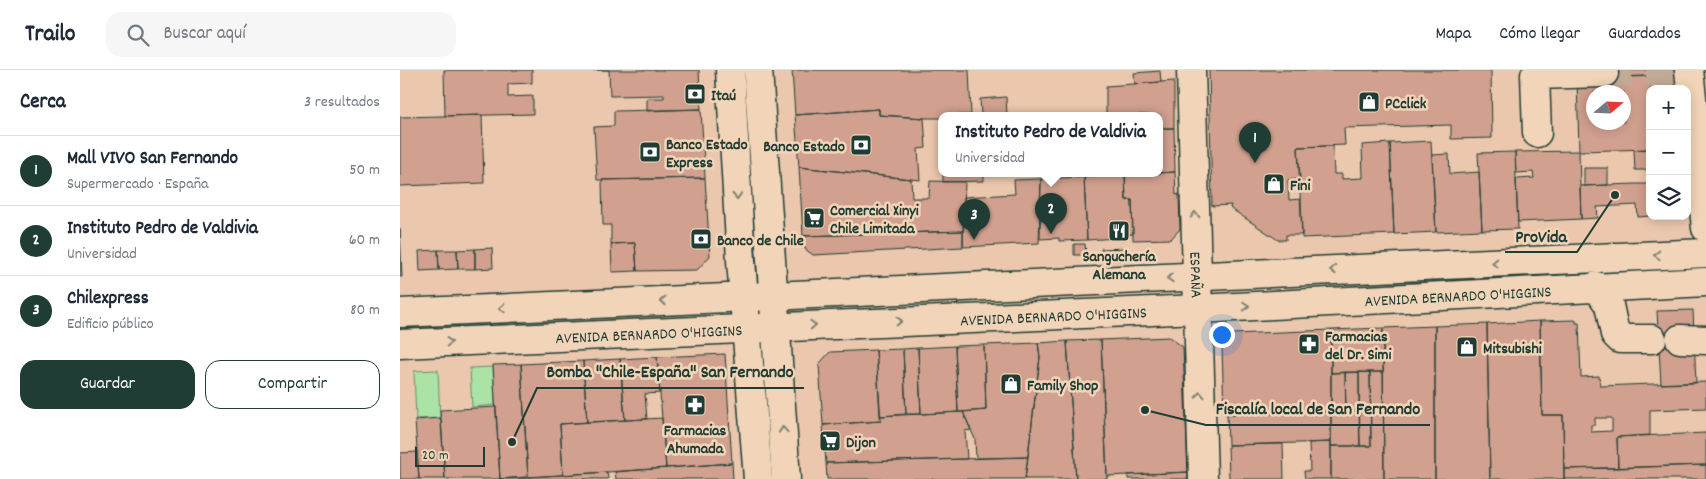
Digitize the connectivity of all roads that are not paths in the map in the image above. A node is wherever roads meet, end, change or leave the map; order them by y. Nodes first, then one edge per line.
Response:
1 (730, 70) edge
2 (758, 70) edge
3 (1190, 70) edge
4 (1677, 70) edge
5 (1690, 70) edge
6 (1604, 73) dead end
7 (1537, 133) dead end
8 (1706, 228) edge
9 (1706, 253) edge
10 (1197, 276) junction
11 (1706, 282) edge
12 (1596, 286) junction
13 (774, 296) junction
14 (744, 297) junction
15 (1198, 308) junction
16 (400, 313) edge
17 (776, 327) junction
18 (746, 328) junction
19 (1652, 339) dead end
20 (400, 344) edge
21 (758, 479) edge
22 (786, 479) edge
23 (1203, 479) edge

1 -> 14 main road
2 - 13 main road
10 -> 3 main road, ESPAÑA
4 - 5 main road
5 - 8 main road
6 - 7 main road
9 -> 10 main road, AVENIDA BERNARDO O'HIGGINS
10 -> 13 main road, AVENIDA BERNARDO O'HIGGINS
10 - 15 main road, ESPAÑA
11 - 12 main road, AVENIDA BERNARDO O'HIGGINS
15 -> 12 main road, AVENIDA BERNARDO O'HIGGINS
12 - 19 main road
13 - 14 main road, AVENIDA BERNARDO O'HIGGINS
13 - 17 main road
14 -> 16 main road, AVENIDA BERNARDO O'HIGGINS
14 - 18 main road
17 -> 15 main road, AVENIDA BERNARDO O'HIGGINS
23 -> 15 main road, ESPAÑA
17 - 18 main road, AVENIDA BERNARDO O'HIGGINS
22 -> 17 main road
20 -> 18 main road, AVENIDA BERNARDO O'HIGGINS
18 - 21 main road

